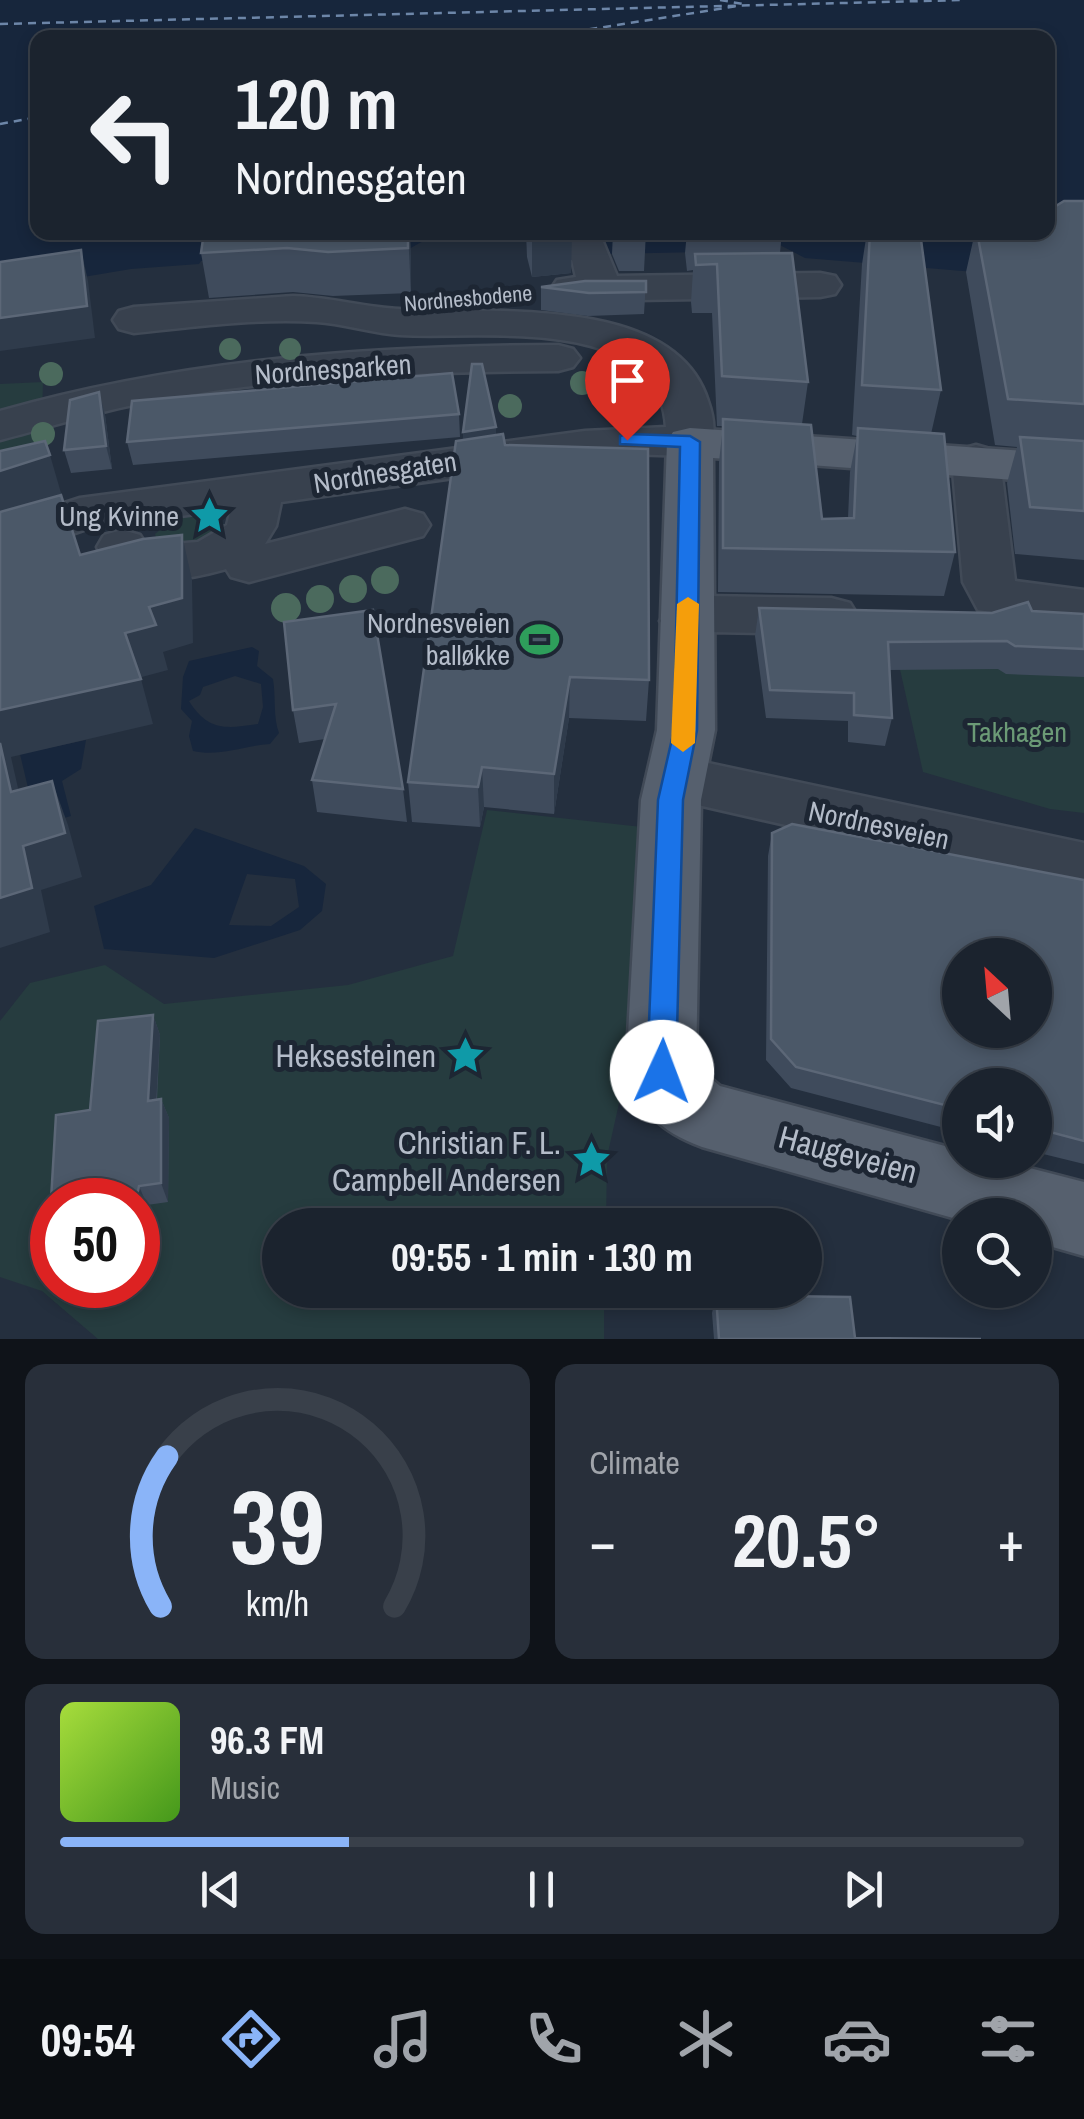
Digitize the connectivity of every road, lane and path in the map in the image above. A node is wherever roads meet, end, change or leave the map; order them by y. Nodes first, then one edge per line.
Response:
1 (552, 246) edge
2 (820, 285) dead end
3 (600, 288) junction
4 (358, 317) junction
5 (134, 320) dead end
6 (669, 372) junction
7 (0, 426) edge
8 (690, 442) junction
9 (976, 460) junction
10 (1084, 470) edge
11 (258, 490) junction
12 (156, 504) junction
13 (405, 525) dead end
14 (0, 542) edge
15 (237, 542) junction
16 (1084, 608) edge
17 (888, 617) edge
18 (687, 621) junction
19 (675, 779) junction
20 (1084, 868) edge
21 (1084, 1219) edge

1 - 3 street
2 - 3 street, Nordnesbodene
3 - 4 street, Nordnesbodene
4 - 5 street, Nordnesbodene
4 - 6 street, Nordnesbodene
6 - 7 street, Nordnesparken
6 - 8 street
8 - 9 main road, Nordnesgaten
8 - 11 street, Nordnesgaten
8 - 18 main road
9 - 10 main road, Nordnesgaten
9 - 16 street
11 - 12 street, Nordnesgaten
11 - 15 street
12 - 14 street, Nordnesgaten
12 - 15 street
13 - 15 street
17 - 18 street
18 - 19 main road
19 - 20 street, Nordnesveien
19 - 21 main road, Haugeveien

